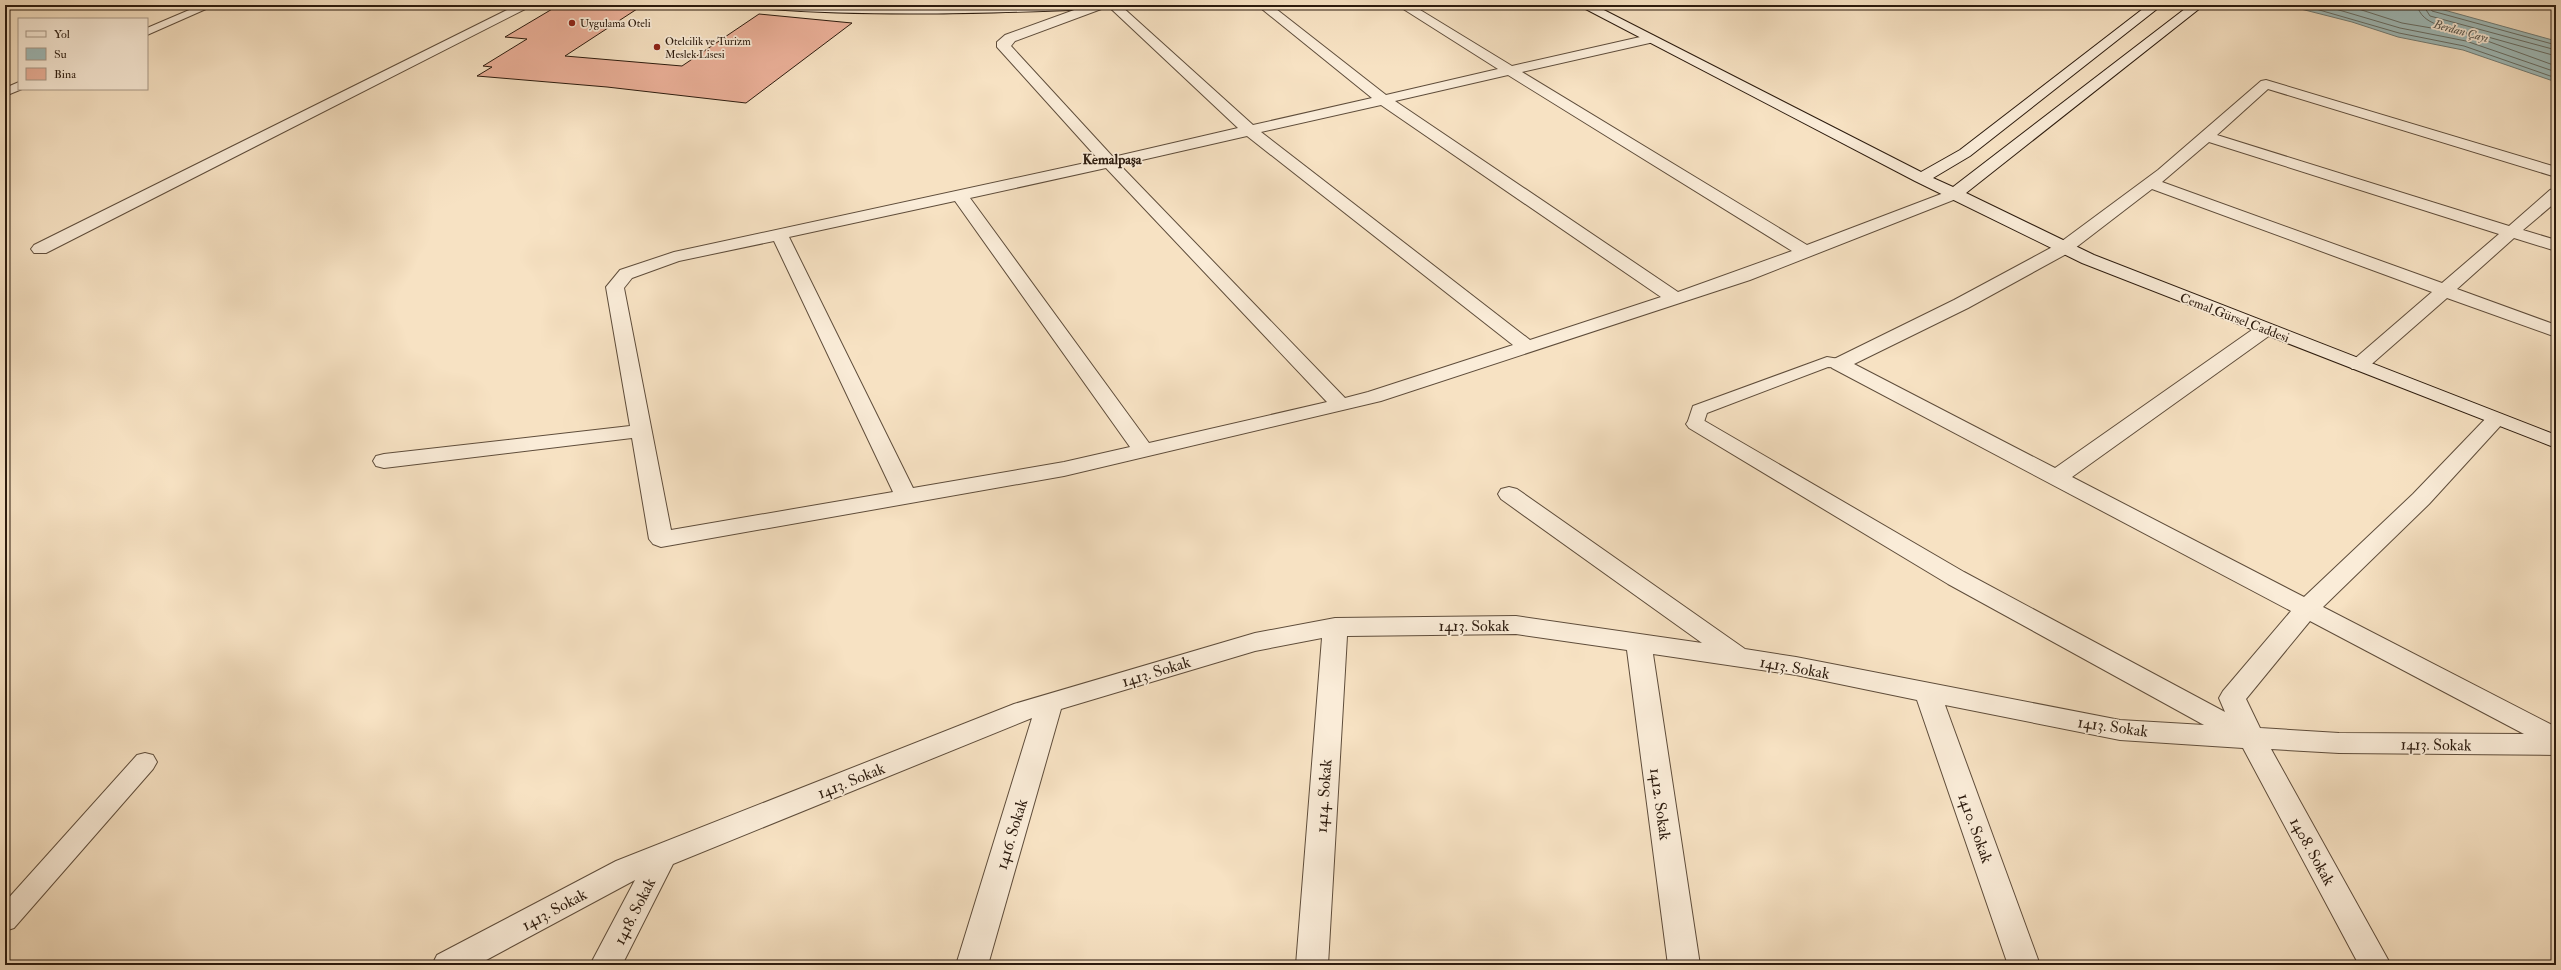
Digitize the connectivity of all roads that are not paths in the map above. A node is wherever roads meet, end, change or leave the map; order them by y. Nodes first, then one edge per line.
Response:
1 (210, 5) edge
2 (527, 5) edge
3 (769, 5) edge
4 (1101, 5) edge
5 (1113, 5) edge
6 (1263, 5) edge
7 (1403, 5) edge
8 (1584, 5) edge
9 (2156, 5) edge
10 (2198, 5) edge
11 (148, 32) edge
12 (1649, 39) junction
13 (1508, 71) junction
14 (18, 86) edge
15 (5, 92) edge
16 (1382, 99) junction
17 (1249, 130) junction
18 (2206, 136) junction
19 (1109, 162) junction
20 (2556, 172) edge
21 (1921, 178) junction
22 (2150, 183) junction
23 (2556, 193) edge
24 (1955, 194) junction
25 (959, 195) junction
26 (2513, 232) junction
27 (779, 234) junction
28 (2556, 246) edge
29 (2064, 248) junction
30 (40, 249) dead end
31 (1806, 252) junction
32 (2445, 290) junction
33 (1675, 298) junction
34 (2266, 329) junction
35 (2556, 331) edge
36 (1527, 347) junction
37 (1839, 364) junction
38 (2359, 365) junction
39 (1340, 405) junction
40 (2496, 419) junction
41 (1696, 424) joint
42 (642, 431) junction
43 (2556, 442) edge
44 (1143, 450) junction
45 (384, 461) dead end
46 (2056, 478) junction
47 (1509, 494) dead end
48 (906, 496) junction
49 (2307, 608) junction
50 (1335, 627) junction
51 (1639, 643) junction
52 (1739, 657) junction
53 (1927, 691) junction
54 (1050, 703) junction
55 (2251, 738) junction
56 (2556, 739) edge
57 (2556, 745) edge
58 (145, 762) dead end
59 (662, 856) junction
60 (5, 920) edge
61 (448, 965) edge
62 (606, 965) edge
63 (972, 965) edge
64 (1312, 965) edge
65 (1684, 965) edge
66 (2024, 965) edge
67 (2375, 965) edge

1 - 11 lane
2 - 30 street
3 - 4 street
4 - 19 street
5 - 17 street
6 - 16 street
7 - 13 street
8 - 12 street, Cemal Gürsel Caddesi
9 - 21 street
10 - 24 street
12 - 13 street
12 - 21 street, Cemal Gürsel Caddesi
13 - 16 street
13 - 31 street
14 - 15 lane
16 - 17 street
16 - 33 street
17 - 19 street
17 - 36 street
18 - 20 street
18 - 22 street
18 - 26 street
19 - 25 street
19 - 39 street
21 - 24 street, Cemal Gürsel Caddesi
22 - 29 street
22 - 32 street
23 - 26 street
24 - 29 street, Cemal Gürsel Caddesi
24 - 31 street
25 - 27 street
25 - 44 street
26 - 28 street
26 - 32 street
27 - 42 street
27 - 48 street
29 - 34 street, Cemal Gürsel Caddesi
29 - 37 street
31 - 33 street
32 - 35 street
32 - 38 street
33 - 36 street
34 - 38 street, Cemal Gürsel Caddesi
34 - 46 street
36 - 39 street
37 - 41 lane
37 - 46 street
38 - 40 street, Cemal Gürsel Caddesi
39 - 44 street
40 - 43 street, Cemal Gürsel Caddesi
40 - 49 street
41 - 55 street
42 - 45 street
42 - 48 street
44 - 48 street
46 - 49 street
47 - 52 street
49 - 55 street, 1408. Sokak
49 - 56 street
50 - 51 street, 1413. Sokak
50 - 54 street, 1413. Sokak
50 - 64 street, 1414. Sokak
51 - 52 street, 1413. Sokak
51 - 65 street, 1412. Sokak
52 - 53 street, 1413. Sokak
53 - 55 street, 1413. Sokak
53 - 66 street, 1410. Sokak
54 - 59 street, 1413. Sokak
54 - 63 street, 1416. Sokak
55 - 57 street, 1413. Sokak
55 - 67 street, 1408. Sokak
58 - 60 lane
59 - 61 street, 1413. Sokak
59 - 62 street, 1418. Sokak

